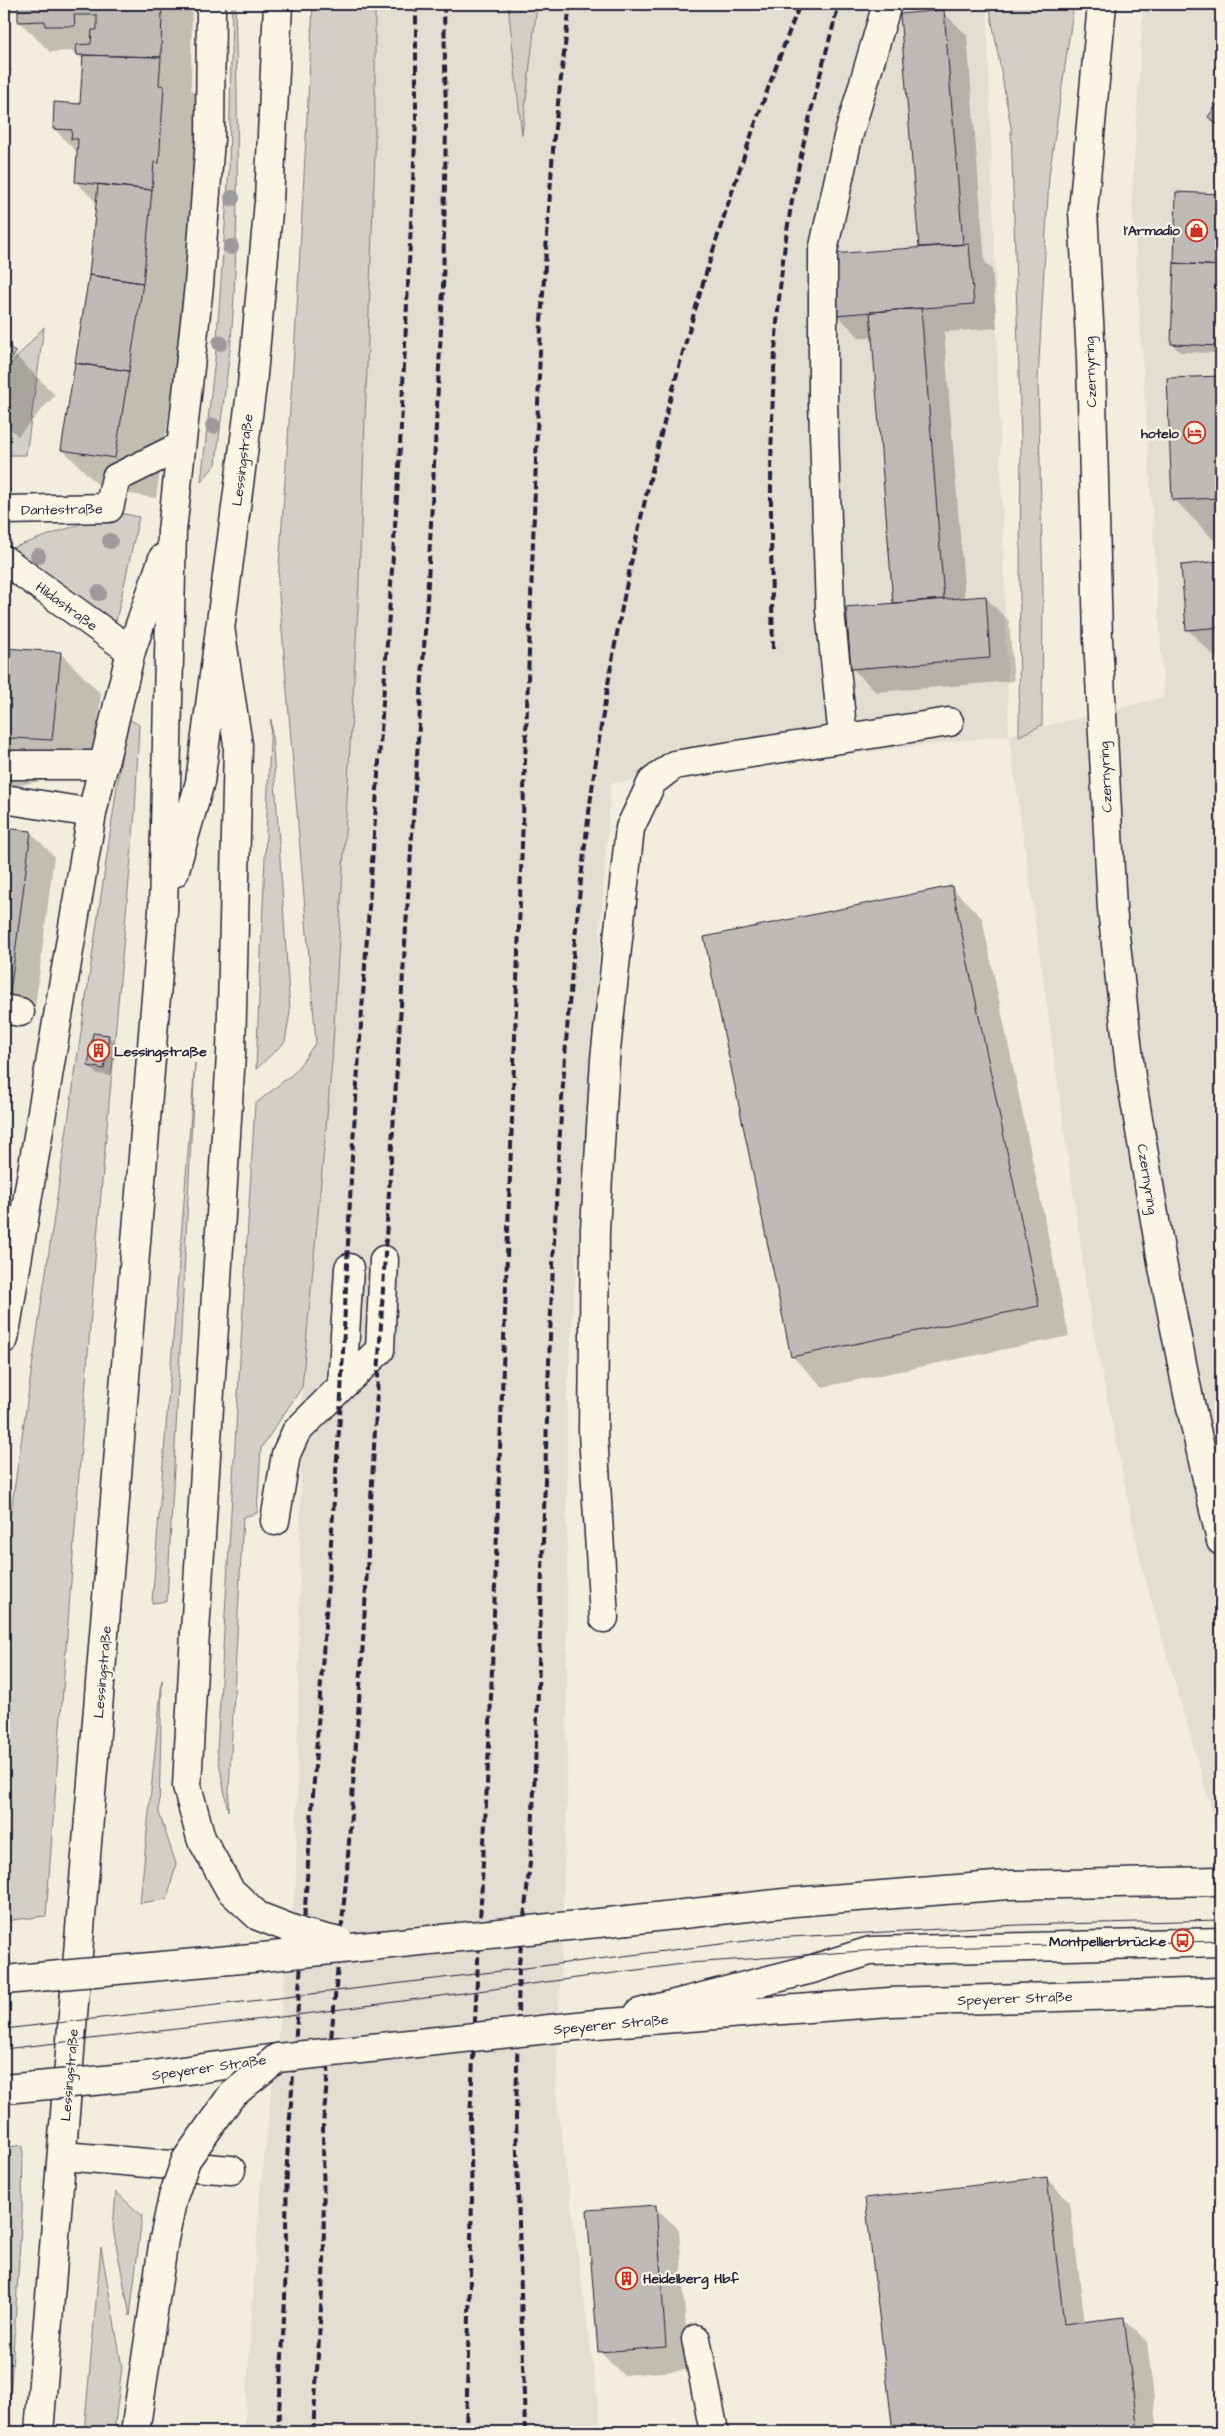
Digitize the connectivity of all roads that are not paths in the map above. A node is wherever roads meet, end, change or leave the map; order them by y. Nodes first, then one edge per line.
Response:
1 (211, 4) edge
2 (278, 4) edge
3 (887, 4) edge
4 (1102, 4) edge
5 (179, 447) junction
6 (4, 510) edge
7 (172, 531) junction
8 (4, 560) edge
9 (220, 627) junction
10 (131, 651) junction
11 (949, 722) dead end
12 (843, 738) junction
13 (4, 765) edge
14 (104, 765) junction
15 (4, 799) edge
16 (92, 813) junction
17 (163, 911) junction
18 (384, 1260) dead end
19 (348, 1268) dead end
20 (4, 1338) edge
21 (342, 1386) junction
22 (275, 1522) dead end
23 (1221, 1541) edge
24 (604, 1618) dead end
25 (1221, 1881) edge
26 (1221, 1942) edge
27 (366, 1948) junction
28 (4, 1980) edge
29 (1221, 1992) edge
30 (596, 2024) junction
31 (277, 2058) junction
32 (4, 2089) edge
33 (63, 2156) junction
34 (231, 2170) dead end
35 (696, 2339) dead end
36 (39, 2432) edge
37 (135, 2432) edge
38 (714, 2432) edge

1 - 5 main road, Lessingstraße
2 - 9 main road, Lessingstraße
3 - 12 main road
4 - 23 main road, Czernyring
5 - 6 main road, Dantestraße
5 - 7 main road, Lessingstraße
7 - 10 main road
7 - 17 main road, Lessingstraße
8 - 10 main road, Hildastraße
9 - 17 main road, Lessingstraße
9 - 27 main road, bridge
10 - 14 main road
11 - 12 main road
12 - 24 main road
13 - 14 main road
14 - 16 main road
15 - 16 main road
16 - 20 main road
17 - 33 main road, Lessingstraße
18 - 21 main road
19 - 21 main road
21 - 22 main road
25 - 27 main road, bridge
26 - 30 main road
27 - 28 main road, bridge
29 - 30 main road, Speyerer Straße
30 - 31 main road, Speyerer Straße, bridge
31 - 32 main road, Speyerer Straße, bridge
31 - 37 main road, bridge
33 - 34 main road
33 - 36 main road, Lessingstraße
35 - 38 main road

